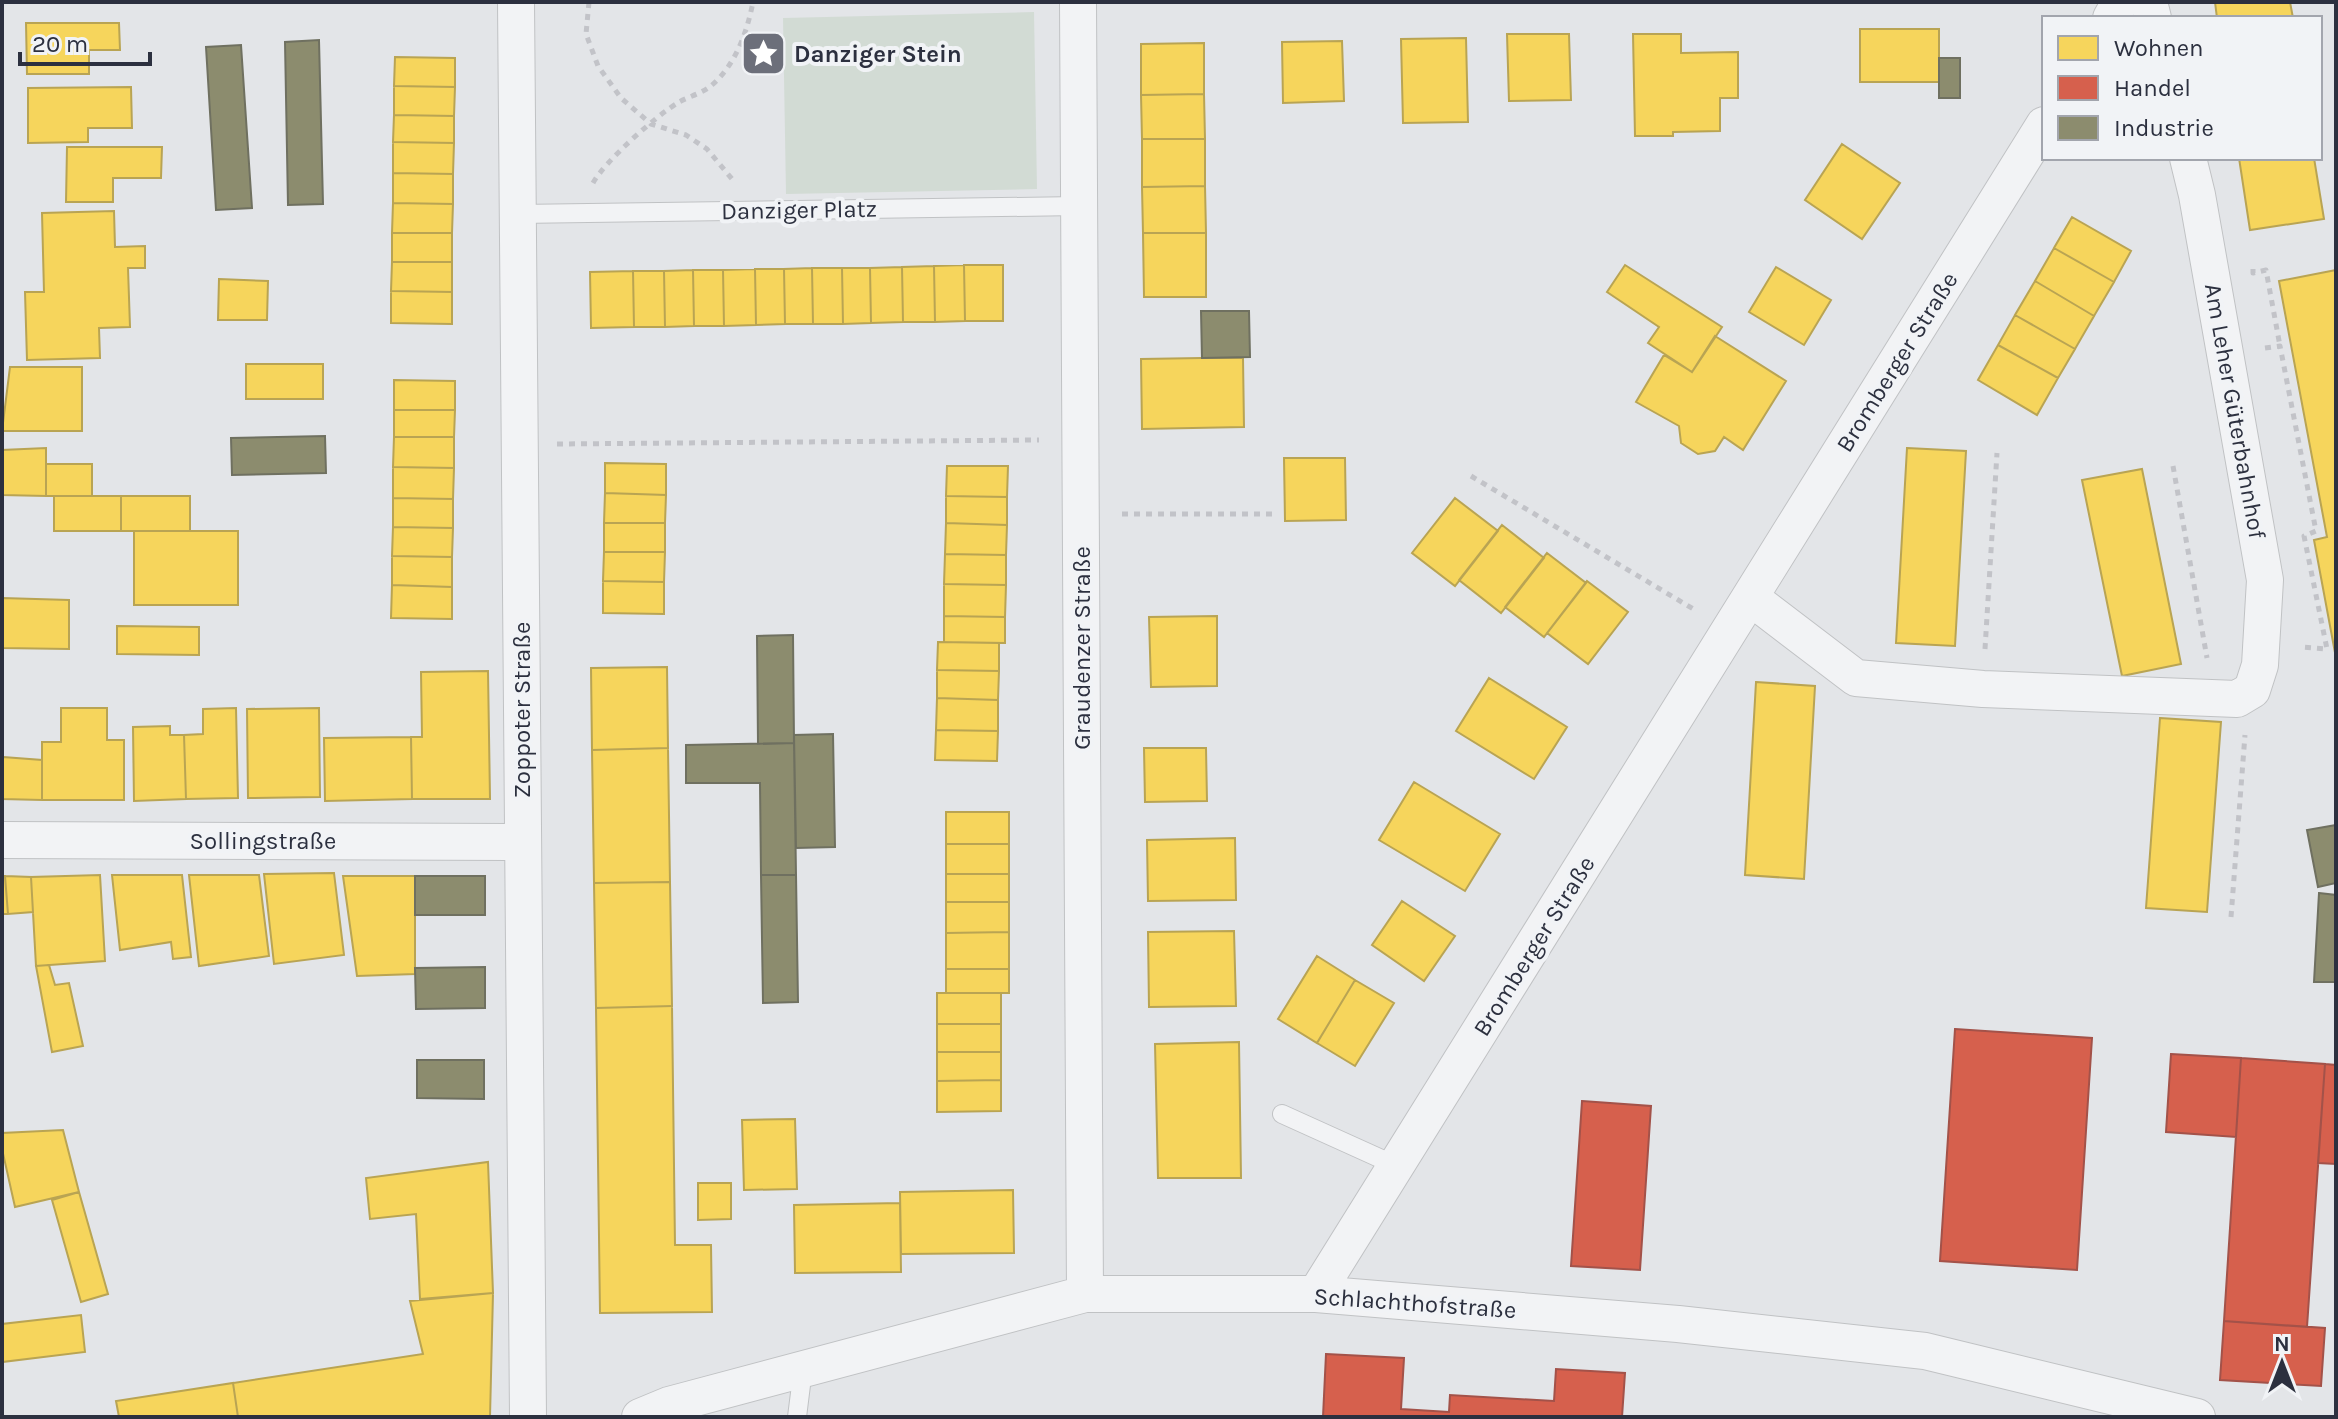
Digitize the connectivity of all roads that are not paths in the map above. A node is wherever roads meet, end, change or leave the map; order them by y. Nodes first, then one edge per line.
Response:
1 (516, 2) edge
2 (1078, 2) edge
3 (2042, 128) edge
4 (2188, 160) edge
5 (1079, 206) junction
6 (518, 214) junction
7 (1751, 598) junction
8 (2, 840) edge
9 (523, 842) junction
10 (1282, 1114) dead end
11 (1397, 1166) junction
12 (1085, 1294) junction
13 (1316, 1294) junction
14 (803, 1369) junction
15 (659, 1413) edge
16 (528, 1417) edge
17 (797, 1417) edge
18 (2197, 1417) edge

1 - 6 street, Zoppoter Straße
2 - 5 street, Graudenzer Straße
3 - 7 street, Bromberger Straße
4 - 7 street, Am Leher Güterbahnhof
5 - 6 lane, Danziger Platz
5 - 12 street, Graudenzer Straße
6 - 9 street, Zoppoter Straße
7 - 11 street, Bromberger Straße
8 - 9 street, Sollingstraße
9 - 16 street, Zoppoter Straße
10 - 11 lane
11 - 13 street, Bromberger Straße
12 - 13 street, Schlachthofstraße
12 - 14 street, Schlachthofstraße
13 - 18 street, Schlachthofstraße
14 - 15 street, Schlachthofstraße
14 - 17 lane

